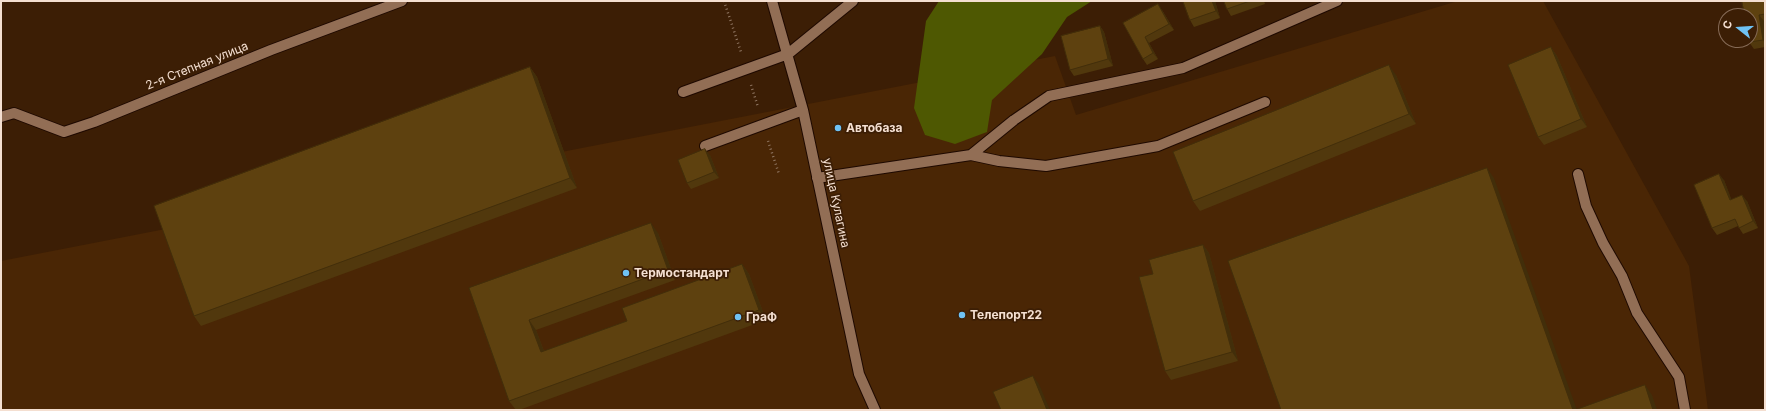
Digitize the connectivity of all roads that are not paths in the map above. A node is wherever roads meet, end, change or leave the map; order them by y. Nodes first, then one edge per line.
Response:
1 (402, 1) edge
2 (772, 1) edge
3 (853, 1) edge
4 (1337, 1) edge
5 (788, 54) junction
6 (683, 92) dead end
7 (1264, 102) dead end
8 (803, 110) junction
9 (1, 117) edge
10 (705, 146) dead end
11 (971, 155) junction
12 (1578, 174) dead end
13 (817, 178) junction
14 (875, 410) edge
15 (1685, 410) edge

1 - 9 street, 2-я Степная улица
2 - 5 street, улица Кулагина
3 - 5 street
4 - 11 street
5 - 6 street
5 - 8 street, улица Кулагина
7 - 11 street
8 - 10 street
8 - 13 street, улица Кулагина
11 - 13 street
12 - 15 street
13 - 14 street, улица Кулагина

